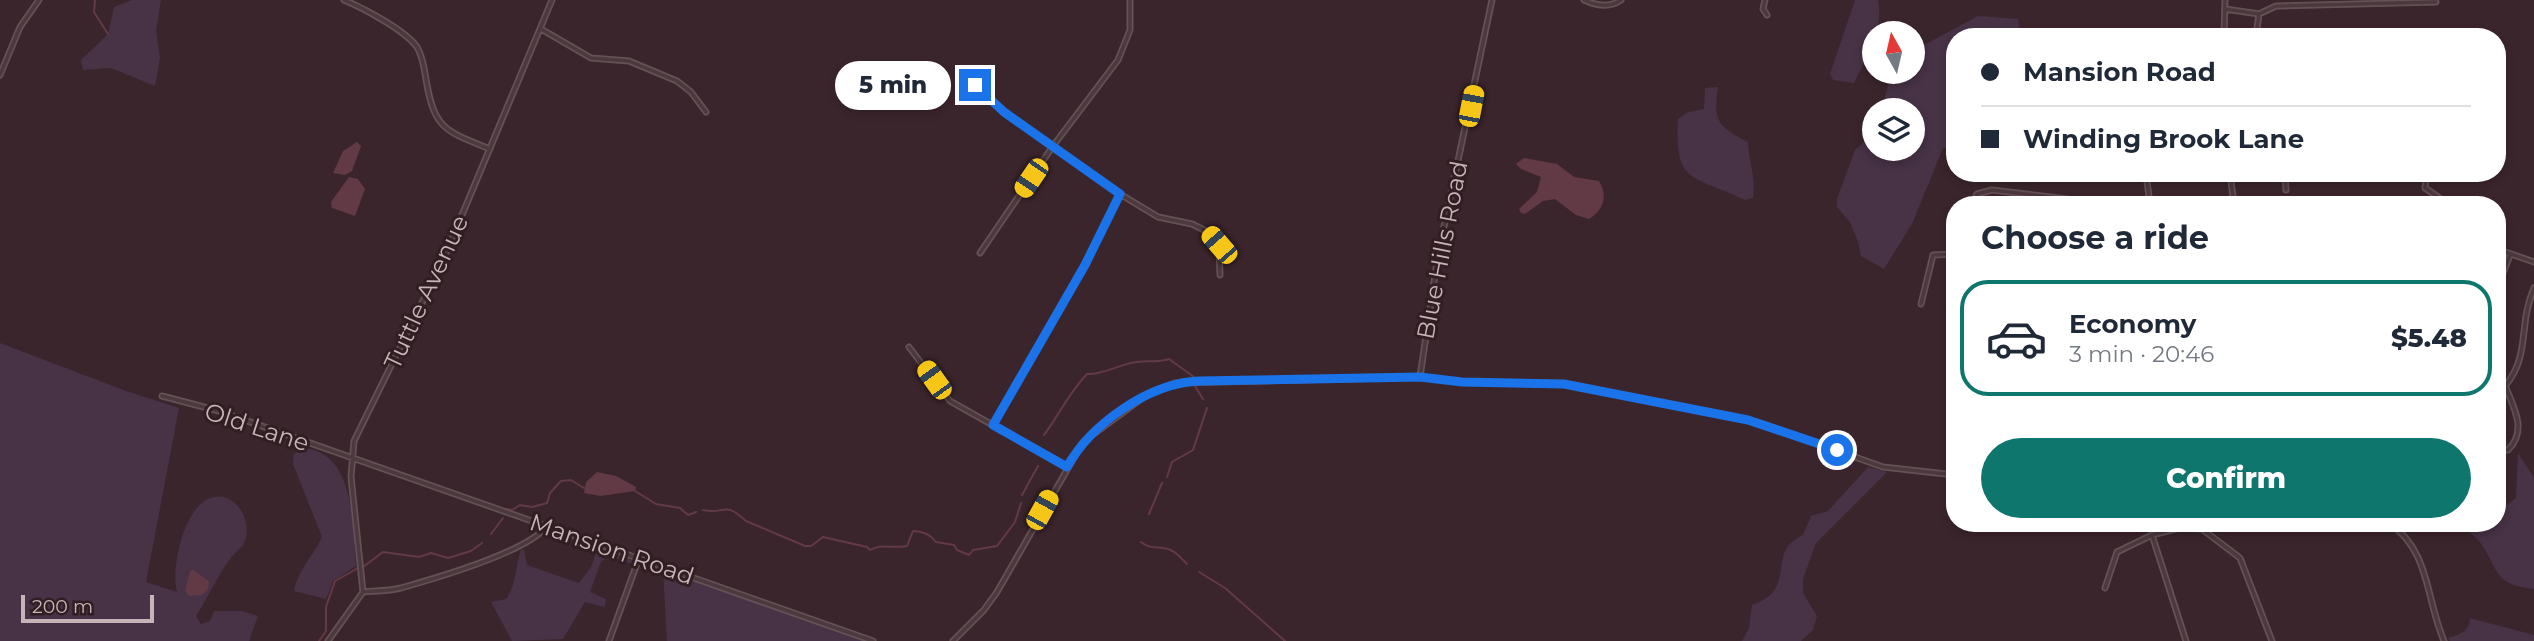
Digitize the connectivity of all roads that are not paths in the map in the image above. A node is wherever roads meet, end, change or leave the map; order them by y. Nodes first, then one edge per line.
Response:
1 (39, 0) edge
2 (344, 0) edge
3 (552, 0) edge
4 (1130, 0) edge
5 (1492, 0) edge
6 (1584, 0) edge
7 (1621, 0) edge
8 (1765, 0) edge
9 (2225, 0) edge
10 (2436, 2) dead end
11 (2225, 9) junction
12 (2259, 13) junction
13 (1767, 15) dead end
14 (2224, 28) edge
15 (2257, 28) edge
16 (541, 29) junction
17 (0, 75) edge
18 (975, 85) dead end
19 (705, 112) dead end
20 (1053, 146) junction
21 (491, 149) junction
22 (2286, 182) edge
23 (2426, 182) edge
24 (2286, 190) dead end
25 (1120, 194) junction
26 (1976, 196) edge
27 (2042, 196) edge
28 (2438, 196) edge
29 (2506, 252) edge
30 (980, 253) dead end
31 (1946, 254) edge
32 (2511, 254) junction
33 (2534, 262) edge
34 (2506, 266) edge
35 (1220, 275) dead end
36 (2534, 288) edge
37 (1921, 304) dead end
38 (2530, 342) dead end
39 (909, 347) dead end
40 (2527, 357) dead end
41 (1420, 377) junction
42 (2506, 388) joint
43 (162, 396) dead end
44 (993, 425) junction
45 (2506, 450) edge
46 (351, 459) junction
47 (1067, 467) junction
48 (1946, 474) edge
49 (546, 527) junction
50 (2164, 532) edge
51 (2205, 532) edge
52 (2400, 532) edge
53 (2152, 535) junction
54 (639, 558) junction
55 (2105, 588) dead end
56 (363, 592) junction
57 (328, 641) edge
58 (610, 641) edge
59 (873, 641) edge
60 (953, 641) edge
61 (2186, 641) edge
62 (2272, 641) edge
63 (2444, 641) edge

1 - 17 street
2 - 21 street
3 - 16 street, Tuttle Avenue
4 - 20 street
5 - 41 street, Blue Hills Road
6 - 7 street
8 - 13 street
9 - 11 street
10 - 12 street
11 - 12 street
11 - 14 street
12 - 15 street
16 - 19 street
16 - 21 street, Tuttle Avenue
18 - 20 street
20 - 25 street
20 - 30 street
21 - 46 street, Tuttle Avenue
22 - 24 street
23 - 28 street
25 - 35 street
25 - 44 street
26 - 27 street
29 - 32 street
31 - 37 street
32 - 33 street
32 - 34 street
36 - 38 street
39 - 44 street
40 - 42 street
41 - 47 street
41 - 48 street
42 - 45 street
43 - 46 street, Old Lane
44 - 47 street
46 - 49 street, Mansion Road
46 - 56 street, Tuttle Avenue
47 - 60 street
49 - 54 street, Mansion Road
49 - 56 street
50 - 53 street
51 - 62 street
52 - 63 street
53 - 55 street
53 - 61 street
54 - 58 street
54 - 59 street, Mansion Road
56 - 57 street

